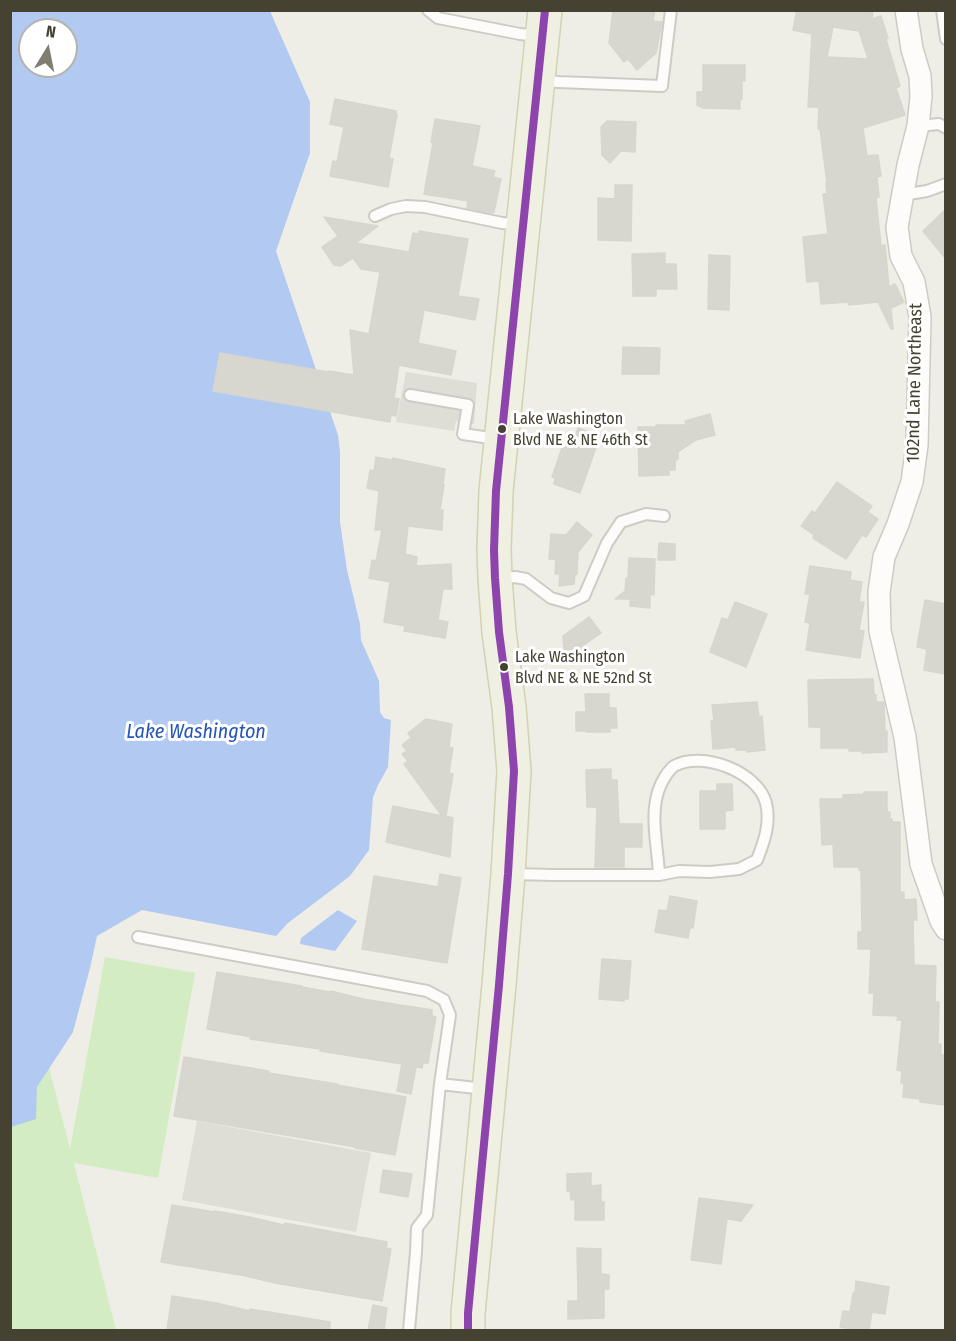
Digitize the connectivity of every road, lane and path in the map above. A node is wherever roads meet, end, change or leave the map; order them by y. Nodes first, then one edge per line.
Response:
1 (428, 10) edge
2 (671, 10) edge
3 (906, 10) edge
4 (942, 10) edge
5 (543, 23) edge
6 (945, 39) edge
7 (538, 80) junction
8 (918, 126) junction
9 (945, 128) edge
10 (945, 184) edge
11 (902, 195) junction
12 (375, 216) dead end
13 (523, 225) junction
14 (410, 395) dead end
15 (500, 439) junction
16 (664, 516) dead end
17 (495, 578) junction
18 (508, 874) junction
19 (659, 875) junction
20 (945, 929) edge
21 (138, 937) dead end
22 (440, 1084) junction
23 (490, 1090) junction
24 (409, 1330) edge
25 (468, 1330) edge

1 - 5 lane
2 - 7 lane
3 - 8 street, 102nd Lane Northeast
4 - 6 lane
5 - 7 main road
7 - 13 main road
8 - 9 lane
8 - 11 street, 102nd Lane Northeast
10 - 11 lane
11 - 20 street, 102nd Lane Northeast
12 - 13 lane
13 - 15 main road
14 - 15 lane
15 - 17 main road
16 - 17 lane
17 - 18 main road
18 - 19 lane
18 - 23 main road
19 - 19 lane
21 - 22 lane
22 - 23 lane
22 - 24 lane
23 - 25 main road

